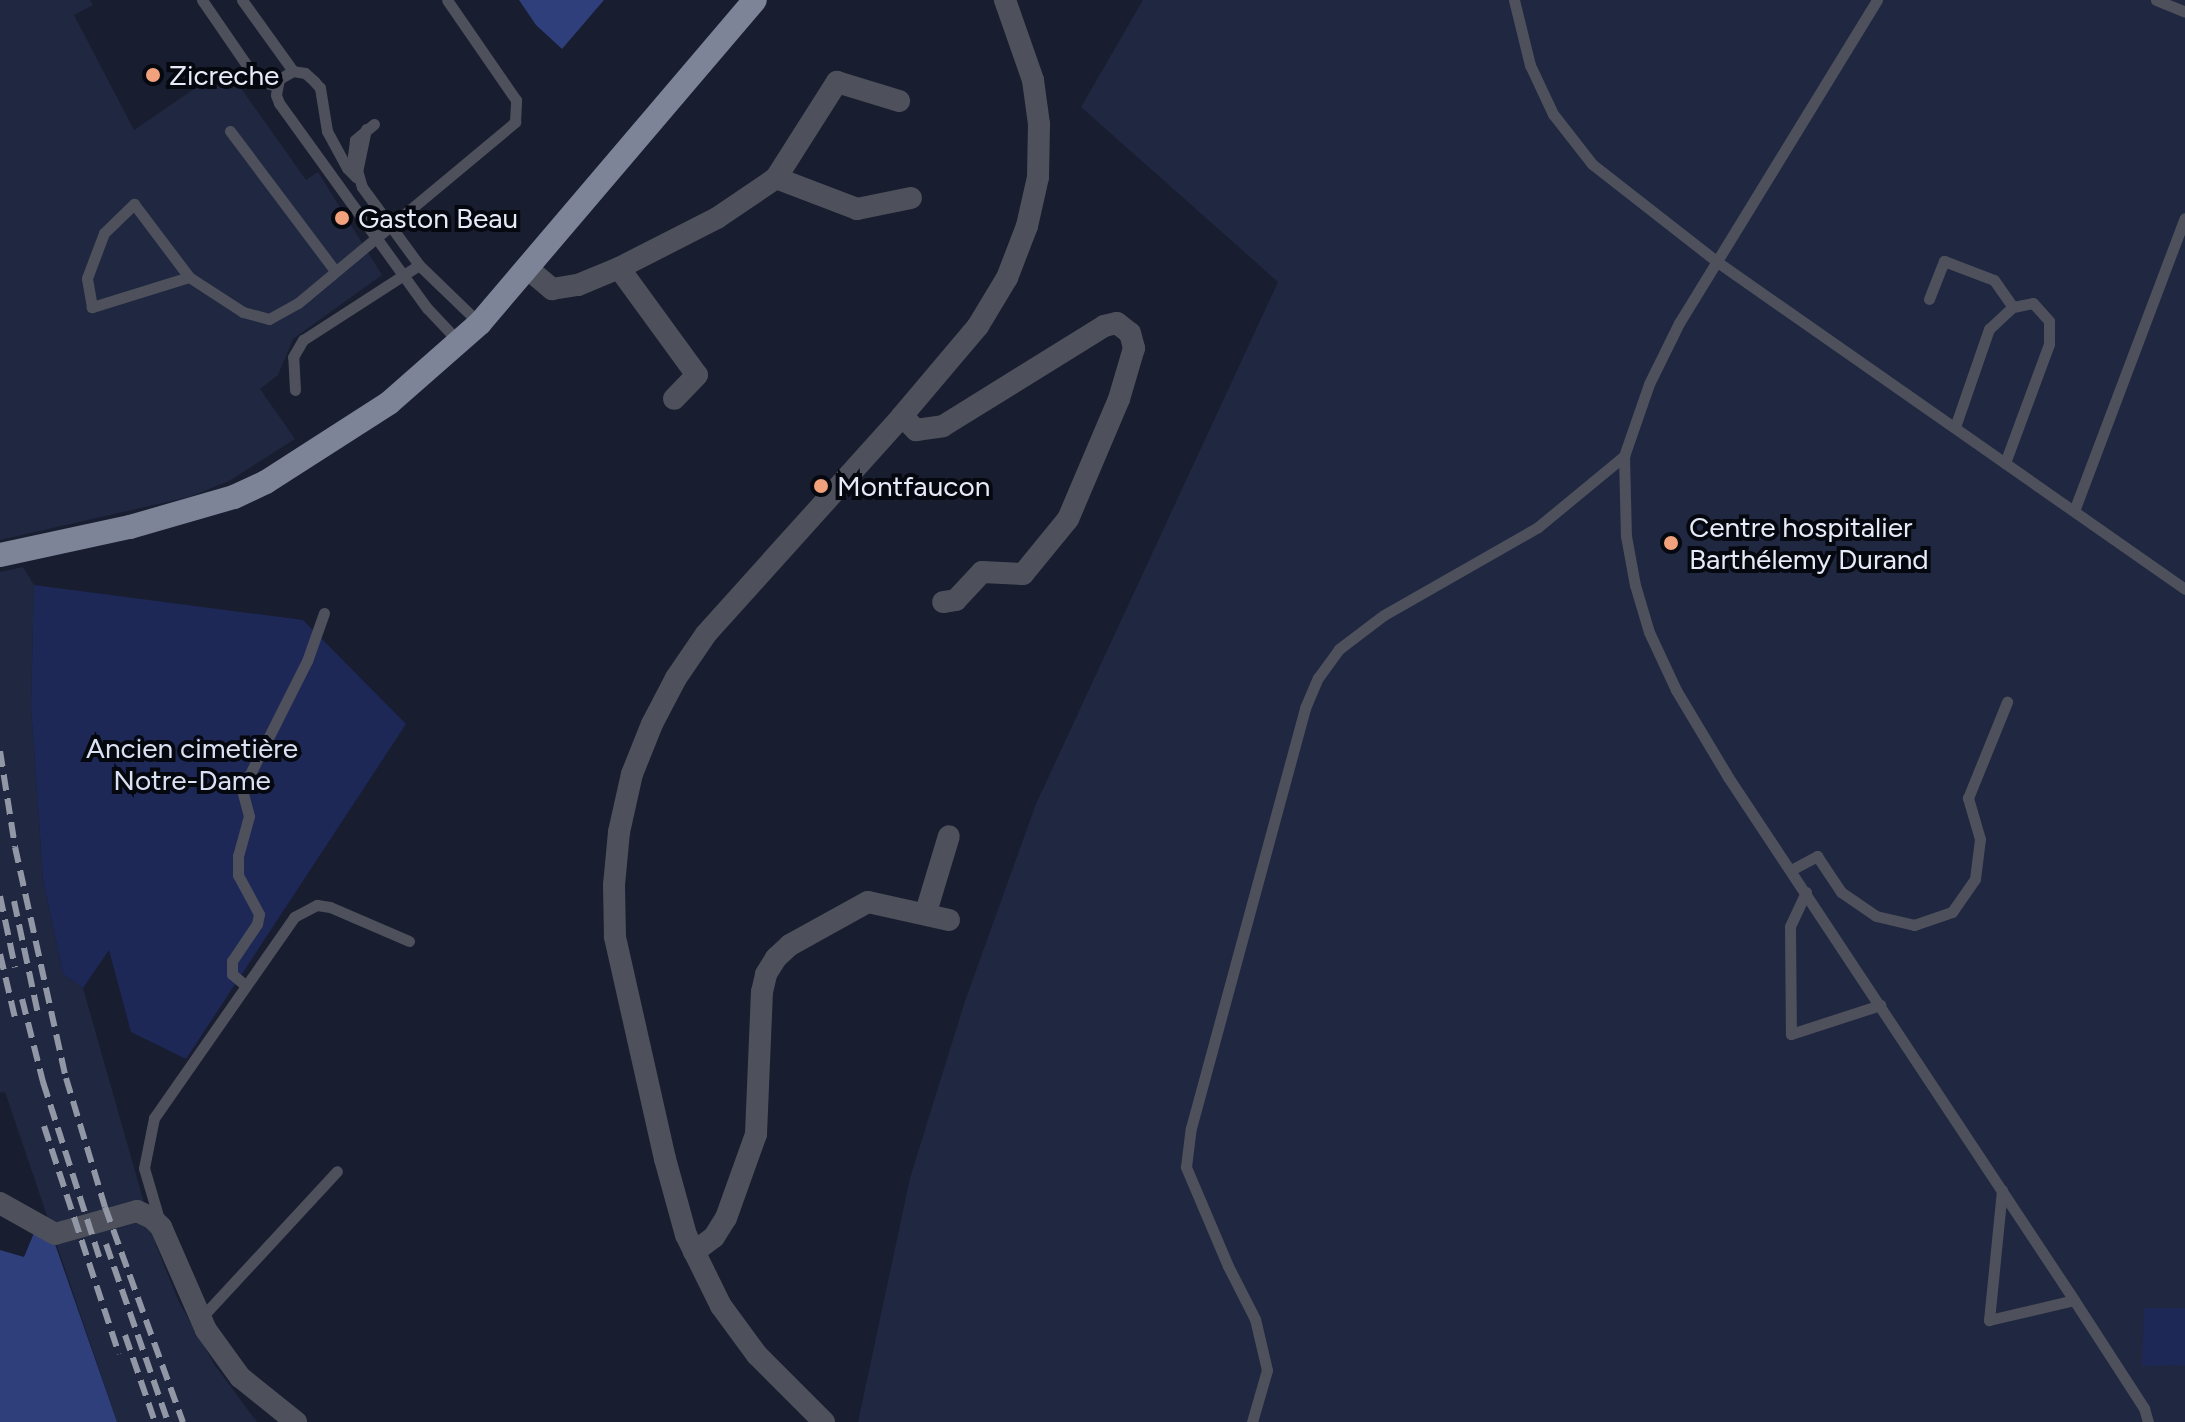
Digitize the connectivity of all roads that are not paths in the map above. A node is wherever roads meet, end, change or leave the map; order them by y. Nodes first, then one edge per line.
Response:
1 (202, 0) edge
2 (242, 0) edge
3 (447, 0) edge
4 (755, 0) edge
5 (1005, 0) edge
6 (1514, 0) edge
7 (1877, 0) edge
8 (2156, 0) edge
9 (2185, 12) edge
10 (293, 71) junction
11 (277, 86) junction
12 (899, 101) dead end
13 (370, 127) dead end
14 (230, 131) dead end
15 (356, 177) junction
16 (776, 178) junction
17 (911, 198) dead end
18 (2185, 218) edge
19 (393, 227) junction
20 (379, 239) junction
21 (1716, 261) junction
22 (419, 265) junction
23 (527, 268) junction
24 (619, 268) junction
25 (335, 271) junction
26 (405, 276) junction
27 (189, 277) junction
28 (1929, 299) dead end
29 (2013, 307) junction
30 (480, 323) junction
31 (460, 343) junction
32 (295, 390) dead end
33 (674, 399) dead end
34 (902, 416) junction
35 (1955, 427) junction
36 (1624, 456) junction
37 (2005, 463) junction
38 (2074, 511) junction
39 (0, 555) edge
40 (2185, 589) edge
41 (943, 602) dead end
42 (324, 613) dead end
43 (2007, 702) dead end
44 (949, 836) dead end
45 (1791, 870) junction
46 (1806, 892) junction
47 (926, 912) junction
48 (949, 920) dead end
49 (409, 941) dead end
50 (245, 985) junction
51 (1880, 1005) junction
52 (337, 1171) dead end
53 (2002, 1190) junction
54 (0, 1203) edge
55 (161, 1227) junction
56 (694, 1252) junction
57 (2074, 1300) junction
58 (201, 1318) junction
59 (296, 1422) edge
60 (824, 1422) edge
61 (1252, 1422) edge
62 (2148, 1422) edge

1 - 11 lane
2 - 10 lane
3 - 19 lane
4 - 23 main road
5 - 34 street
6 - 21 lane
7 - 21 lane
8 - 9 lane
10 - 11 lane
10 - 15 lane
11 - 20 lane
12 - 16 street
13 - 15 lane
14 - 25 lane
15 - 19 lane
16 - 17 street
16 - 24 street
18 - 38 lane
19 - 20 lane
19 - 22 lane
20 - 25 lane
20 - 26 lane
21 - 35 lane
21 - 36 lane
22 - 26 lane
22 - 30 lane
23 - 24 street
23 - 30 main road
24 - 33 street
25 - 27 lane
26 - 31 lane
26 - 32 lane
27 - 27 lane
28 - 29 lane
29 - 35 lane
29 - 37 lane
30 - 31 main road
31 - 39 main road
34 - 41 street
34 - 56 street
35 - 37 lane
36 - 45 lane
36 - 61 lane
37 - 38 lane
38 - 40 lane
42 - 50 lane
43 - 45 lane
44 - 47 street
45 - 46 lane
46 - 51 lane
46 - 51 lane
47 - 48 street
47 - 56 street
49 - 50 lane
50 - 55 lane
51 - 53 lane
52 - 58 lane
53 - 57 lane
53 - 57 lane
54 - 55 street
55 - 58 street
56 - 60 street
57 - 62 lane
58 - 59 street

